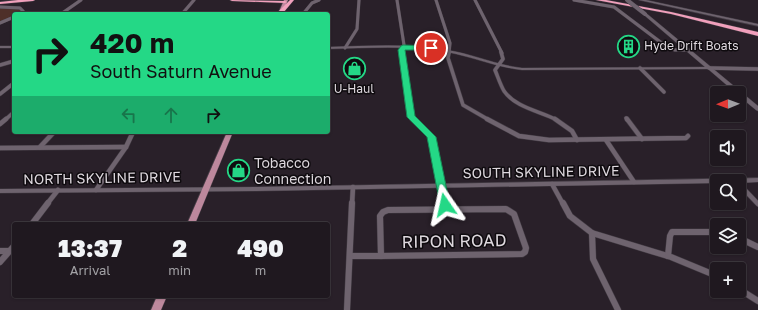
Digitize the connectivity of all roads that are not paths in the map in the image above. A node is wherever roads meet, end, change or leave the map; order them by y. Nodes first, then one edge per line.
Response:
1 (8, 0) edge
2 (33, 0) edge
3 (81, 0) edge
4 (194, 0) edge
5 (232, 0) edge
6 (239, 0) edge
7 (265, 0) edge
8 (292, 0) edge
9 (319, 0) edge
10 (359, 0) edge
11 (397, 0) edge
12 (436, 0) edge
13 (475, 0) edge
14 (574, 0) edge
15 (598, 0) edge
16 (620, 0) edge
17 (627, 0) edge
18 (641, 0) edge
19 (286, 1) edge
20 (0, 2) edge
21 (0, 7) edge
22 (22, 12) edge
23 (64, 12) edge
24 (184, 12) edge
25 (280, 12) edge
26 (281, 12) edge
27 (304, 12) edge
28 (12, 18) edge
29 (0, 23) edge
30 (758, 25) edge
31 (758, 29) edge
32 (758, 34) edge
33 (12, 46) edge
34 (0, 47) edge
35 (403, 47) junction
36 (330, 48) edge
37 (345, 48) junction
38 (690, 50) junction
39 (449, 51) junction
40 (12, 62) edge
41 (0, 65) edge
42 (497, 68) junction
43 (640, 68) junction
44 (709, 68) junction
45 (758, 69) edge
46 (12, 85) edge
47 (731, 86) edge
48 (664, 92) dead end
49 (0, 94) edge
50 (746, 99) edge
51 (758, 109) edge
52 (12, 114) edge
53 (626, 118) dead end
54 (0, 124) edge
55 (52, 134) edge
56 (132, 134) edge
57 (229, 134) edge
58 (688, 136) dead end
59 (642, 139) junction
60 (578, 140) junction
61 (606, 140) junction
62 (40, 147) junction
63 (126, 147) junction
64 (0, 148) edge
65 (758, 180) edge
66 (710, 181) edge
67 (746, 181) edge
68 (634, 182) junction
69 (552, 184) junction
70 (441, 185) junction
71 (353, 187) junction
72 (205, 189) junction
73 (58, 190) junction
74 (96, 190) junction
75 (0, 191) edge
76 (746, 191) edge
77 (758, 204) edge
78 (446, 210) junction
79 (34, 222) edge
80 (192, 222) edge
81 (710, 232) edge
82 (592, 233) junction
83 (746, 241) edge
84 (758, 247) edge
85 (12, 249) edge
86 (0, 251) edge
87 (350, 256) junction
88 (382, 256) junction
89 (668, 256) junction
90 (0, 262) edge
91 (710, 272) edge
92 (746, 294) edge
93 (161, 298) edge
94 (758, 301) edge
95 (156, 310) edge
96 (348, 310) edge
97 (618, 310) edge

1 - 20 highway
2 - 20 highway
3 - 23 street
4 - 24 street
5 - 19 highway
6 - 7 highway
8 - 26 highway
9 - 27 street
10 - 37 street
11 - 35 street
12 - 39 street
13 - 42 street
14 - 38 street
15 - 32 highway
16 - 31 highway
17 - 38 main road, bridge
18 - 30 main road
19 - 25 main road
21 - 22 street
28 - 29 street
33 - 34 main road
35 - 37 main road
35 - 39 main road
35 - 70 street
36 - 37 main road
38 - 44 main road
39 - 42 main road
39 - 60 street
40 - 41 street
42 - 43 main road
42 - 60 street
43 - 44 main road
43 - 48 street
44 - 45 street
44 - 47 main road
46 - 49 street
50 - 51 main road
52 - 54 street
53 - 59 street
55 - 62 street
56 - 63 street
57 - 72 main road
58 - 59 street
59 - 61 street
60 - 61 street
61 - 68 street
62 - 63 street
62 - 64 street
63 - 74 street
65 - 67 main road, SOUTH SKYLINE DRIVE
66 - 68 main road, SOUTH SKYLINE DRIVE
68 - 69 main road, SOUTH SKYLINE DRIVE
69 - 70 main road, SOUTH SKYLINE DRIVE
69 - 82 street
70 - 71 main road, SOUTH SKYLINE DRIVE
70 - 78 street
71 - 72 main road, SOUTH SKYLINE DRIVE
71 - 87 street
72 - 74 main road, NORTH SKYLINE DRIVE
72 - 80 main road
73 - 74 main road, NORTH SKYLINE DRIVE
73 - 75 main road, NORTH SKYLINE DRIVE
73 - 79 street
76 - 77 street
78 - 88 street, RIPON ROAD
78 - 88 street, RIPON ROAD
81 - 89 street
82 - 89 street
82 - 97 street
83 - 84 street
85 - 86 street
85 - 90 street
87 - 88 street, RIPON ROAD
87 - 96 street
89 - 91 street
92 - 94 street
93 - 95 main road

